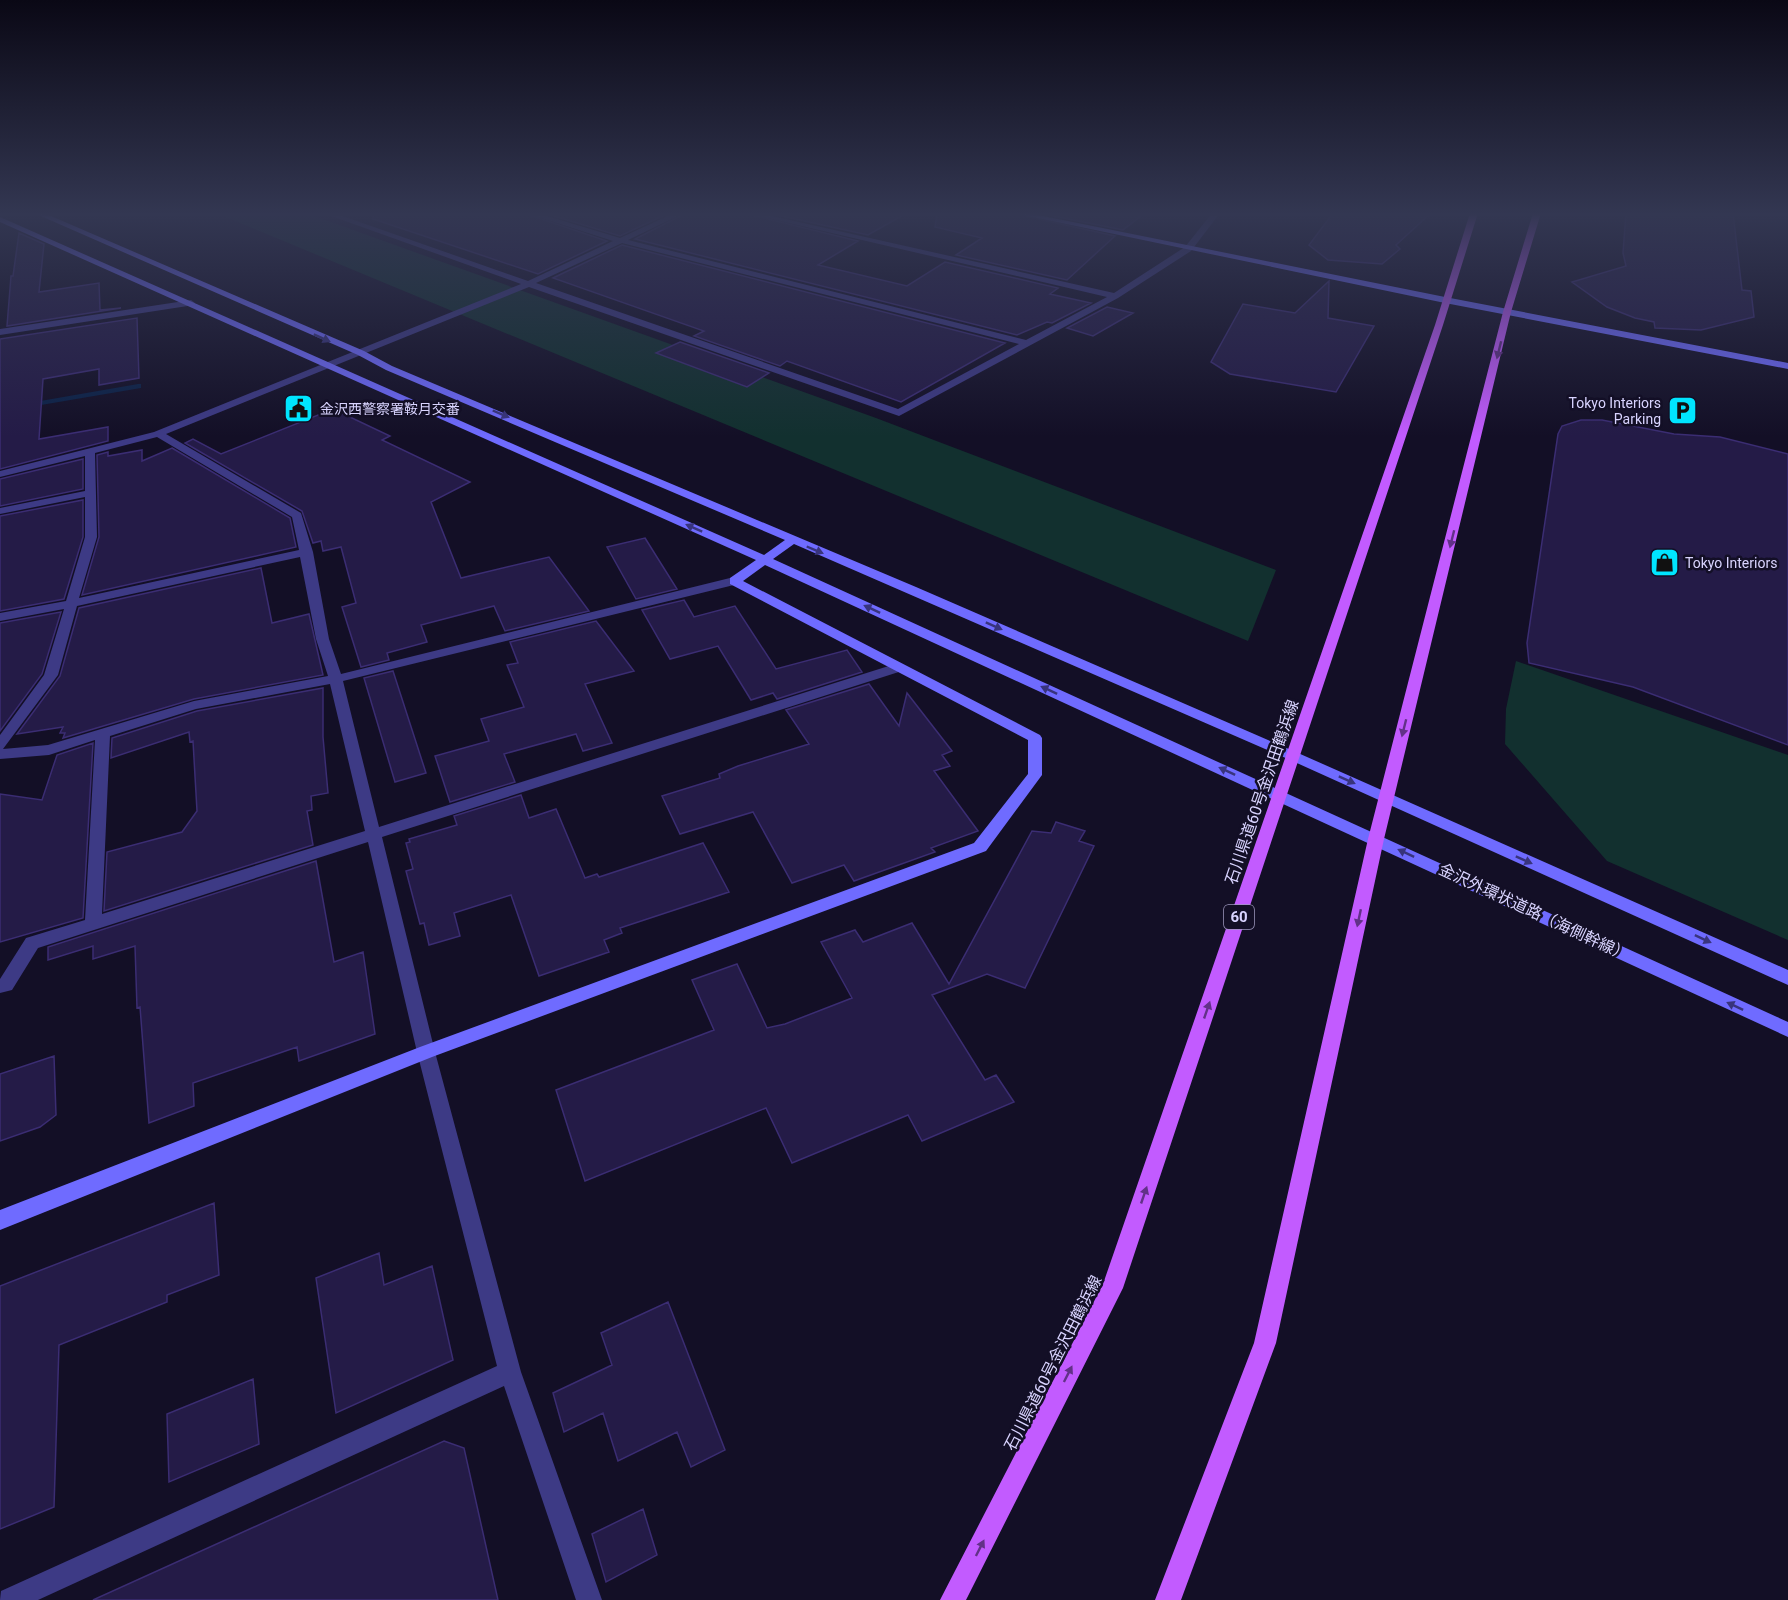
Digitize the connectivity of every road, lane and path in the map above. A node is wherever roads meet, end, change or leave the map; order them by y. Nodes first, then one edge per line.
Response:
1 (156, 288) edge
2 (210, 288) edge
3 (519, 288) edge
4 (539, 288) edge
5 (806, 288) edge
6 (1078, 288) edge
7 (1128, 288) edge
8 (1383, 288) edge
9 (1449, 288) edge
10 (1516, 288) edge
11 (1115, 296) junction
12 (1445, 300) junction
13 (191, 303) junction
14 (1506, 312) junction
15 (0, 332) edge
16 (1025, 343) junction
17 (361, 353) junction
18 (331, 366) junction
19 (1788, 366) edge
20 (158, 434) junction
21 (90, 454) junction
22 (0, 474) edge
23 (90, 493) junction
24 (0, 511) edge
25 (793, 540) junction
26 (307, 552) junction
27 (765, 560) junction
28 (734, 581) junction
29 (71, 604) junction
30 (0, 617) edge
31 (900, 667) junction
32 (336, 679) junction
33 (103, 733) junction
34 (0, 745) edge
35 (0, 754) edge
36 (1293, 756) junction
37 (1280, 796) junction
38 (1387, 798) junction
39 (372, 836) junction
40 (1376, 839) junction
41 (93, 923) junction
42 (1788, 978) edge
43 (0, 986) edge
44 (1788, 1030) edge
45 (426, 1052) junction
46 (0, 1220) edge
47 (510, 1372) junction
48 (10, 1600) edge
49 (589, 1600) edge
50 (953, 1600) edge
51 (1168, 1600) edge

1 - 13 street, 金沢外環状道路（海側幹線）
2 -> 17 street
3 - 17 street
4 - 16 street
5 - 16 street
6 - 11 street
7 - 11 street
8 - 12 street
9 - 12 main road, 石川県道60号金沢田鶴浜線 / 60
10 - 14 main road
11 - 16 street
12 - 14 street
12 - 36 main road, 石川県道60号金沢田鶴浜線 / 60
13 - 15 street
13 - 18 street, 金沢外環状道路（海側幹線）
14 - 19 street
14 -> 38 main road
17 - 18 street
17 -> 25 street
18 - 20 street
27 -> 18 street, 金沢外環状道路（海側幹線）
20 - 21 street
20 - 26 street
21 - 22 street
21 - 23 street
23 - 24 street
23 - 29 street
25 - 27 street
25 -> 36 street
26 - 29 street
26 - 32 street
27 - 28 street
37 -> 27 street, 金沢外環状道路（海側幹線）
28 - 31 street
28 - 32 street
29 - 30 street
29 - 34 street
31 - 39 street
31 - 45 street
32 - 33 street
32 - 39 street
33 - 35 street
33 - 41 street
36 - 37 main road, 石川県道60号金沢田鶴浜線 / 60
36 -> 38 street
37 - 40 street, 金沢外環状道路（海側幹線）
50 -> 37 main road, 石川県道60号金沢田鶴浜線 / 60
38 - 40 main road
38 -> 42 street
39 - 41 street
39 - 45 street
44 -> 40 street, 金沢外環状道路（海側幹線）
40 -> 51 main road
41 - 43 street
45 - 46 street
45 - 47 street
47 - 48 street
47 - 49 street

